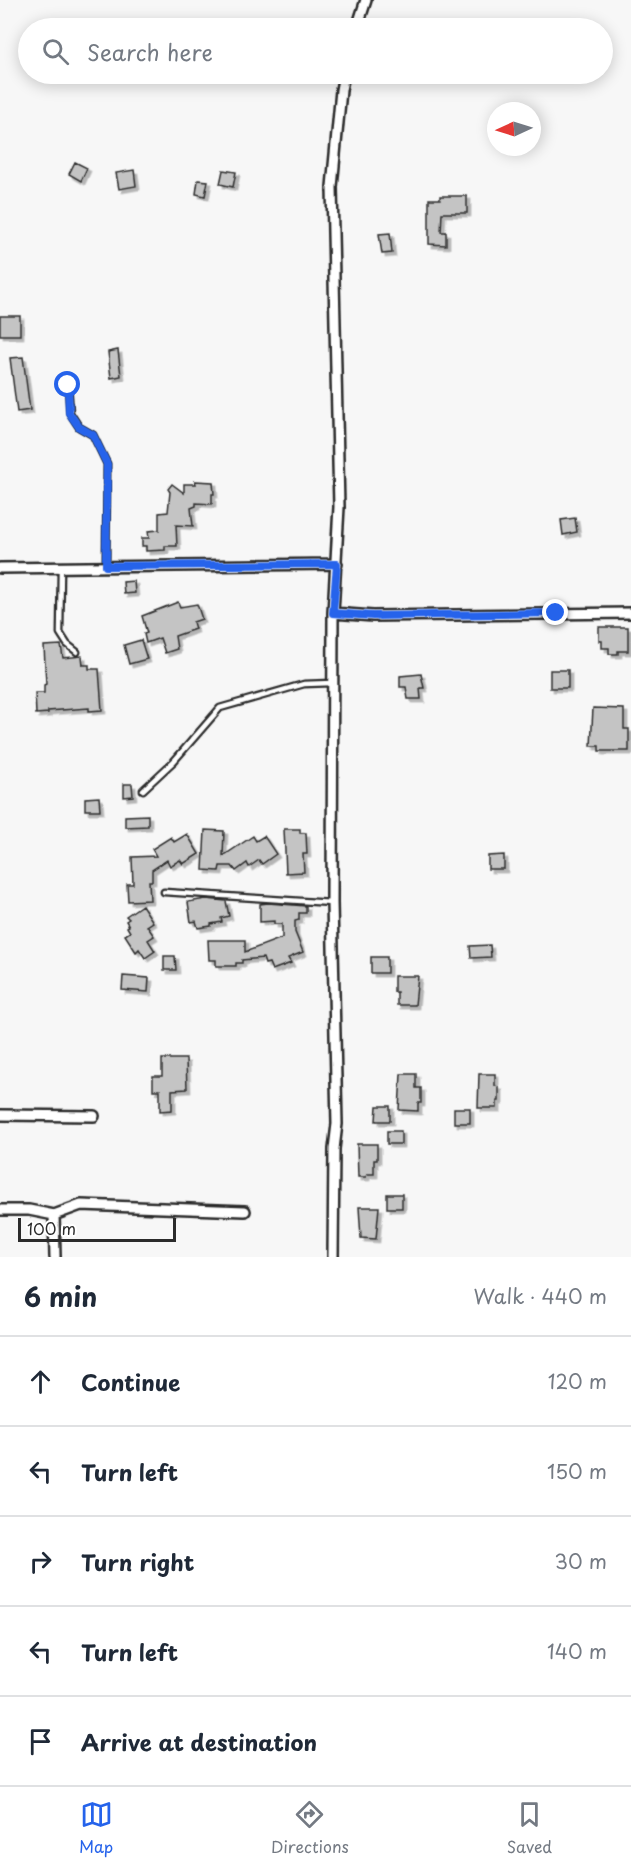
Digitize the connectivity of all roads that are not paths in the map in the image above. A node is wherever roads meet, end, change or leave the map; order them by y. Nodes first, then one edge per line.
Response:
1 (366, 0) edge
2 (360, 18) edge
3 (342, 84) edge
4 (68, 385) dead end
5 (337, 564) junction
6 (61, 566) junction
7 (106, 566) junction
8 (0, 568) edge
9 (333, 613) junction
10 (631, 613) edge
11 (77, 652) dead end
12 (333, 683) junction
13 (143, 790) dead end
14 (164, 892) dead end
15 (332, 903) junction
16 (0, 1115) edge
17 (94, 1116) dead end
18 (0, 1210) edge
19 (245, 1211) dead end
20 (54, 1215) junction
21 (55, 1257) edge
22 (333, 1257) edge

1 - 2 street
3 - 5 street
4 - 7 lane
5 - 7 street
5 - 9 street
6 - 7 street
6 - 8 street
6 - 11 lane
9 - 10 street
9 - 12 street
12 - 13 lane
12 - 15 street
14 - 15 lane
15 - 22 street
16 - 17 street
18 - 20 street
19 - 20 street
20 - 21 street

